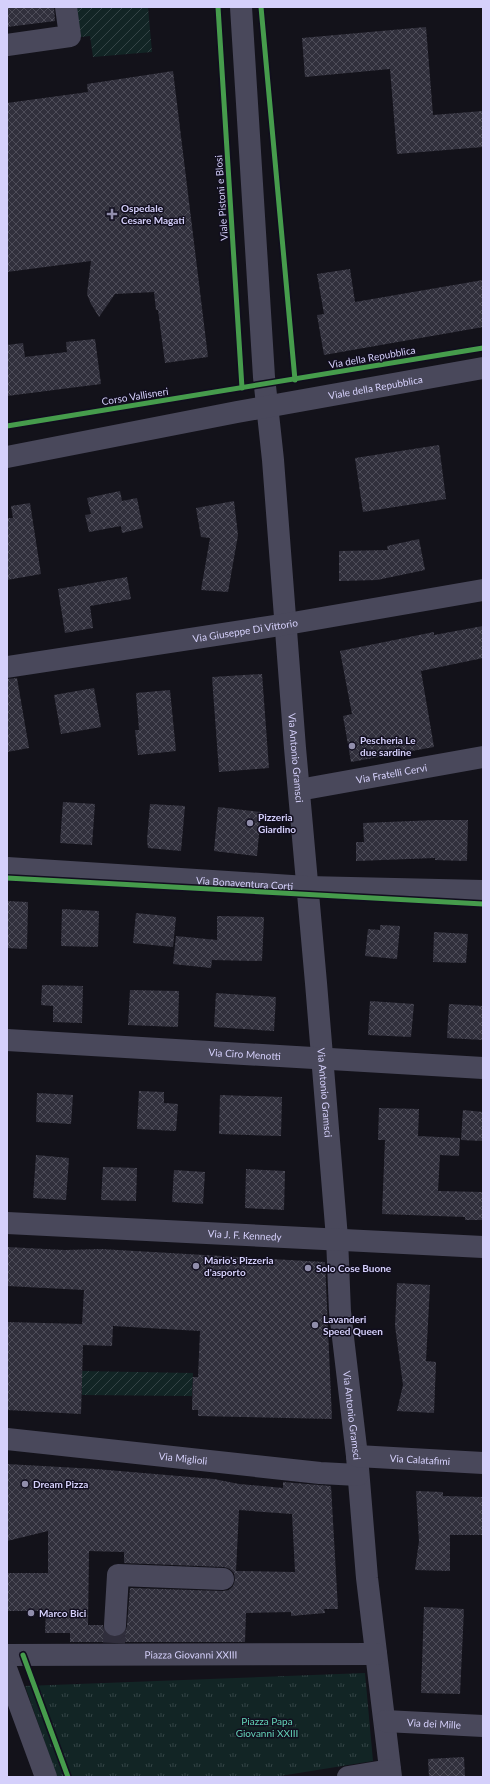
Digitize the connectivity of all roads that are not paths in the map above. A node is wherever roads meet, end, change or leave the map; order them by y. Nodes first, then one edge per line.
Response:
1 (66, 7) edge
2 (241, 7) edge
3 (7, 45) edge
4 (483, 368) edge
5 (267, 407) junction
6 (7, 457) edge
7 (483, 590) edge
8 (287, 624) junction
9 (7, 667) edge
10 (483, 757) edge
11 (299, 790) junction
12 (7, 868) edge
13 (307, 887) junction
14 (483, 891) edge
15 (7, 1040) edge
16 (322, 1058) junction
17 (483, 1068) edge
18 (7, 1223) edge
19 (337, 1238) junction
20 (483, 1247) edge
21 (7, 1439) edge
22 (483, 1463) edge
23 (358, 1466) junction
24 (223, 1580) dead end
25 (115, 1641) junction
26 (376, 1654) junction
27 (7, 1655) edge
28 (7, 1671) edge
29 (13, 1702) edge
30 (385, 1721) junction
31 (483, 1726) edge
32 (390, 1774) edge
33 (46, 1777) edge
34 (348, 1777) edge

1 - 3 street
2 - 5 street
4 - 5 street, Viale della Repubblica
5 - 6 street
5 - 8 street, Via Antonio Gramsci
7 - 8 street, Via Giuseppe Di Vittorio
8 - 9 street, Via Giuseppe Di Vittorio
8 - 11 street, Via Antonio Gramsci
10 - 11 street, Via Fratelli Cervi
11 - 13 street, Via Antonio Gramsci
12 - 13 street, Via Bonaventura Corti
13 - 14 street, Via Bonaventura Corti
13 - 16 street, Via Antonio Gramsci
15 - 16 street, Via Ciro Menotti
16 - 17 street, Via Ciro Menotti
16 - 19 street, Via Antonio Gramsci
18 - 19 street, Via J. F. Kennedy
19 - 20 street, Via J. F. Kennedy
19 - 23 street, Via Antonio Gramsci
21 - 23 street, Via Miglioli
22 - 23 street, Via Calatafimi
23 - 26 street, Via Antonio Gramsci
24 - 25 street
25 - 26 street, Piazza Giovanni XXIII
25 - 27 street, Piazza Giovanni XXIII
26 - 30 street, Via Antonio Gramsci
28 - 29 street
29 - 33 street
30 - 31 street, Via dei Mille
30 - 32 street, Via Antonio Gramsci
32 - 34 street

